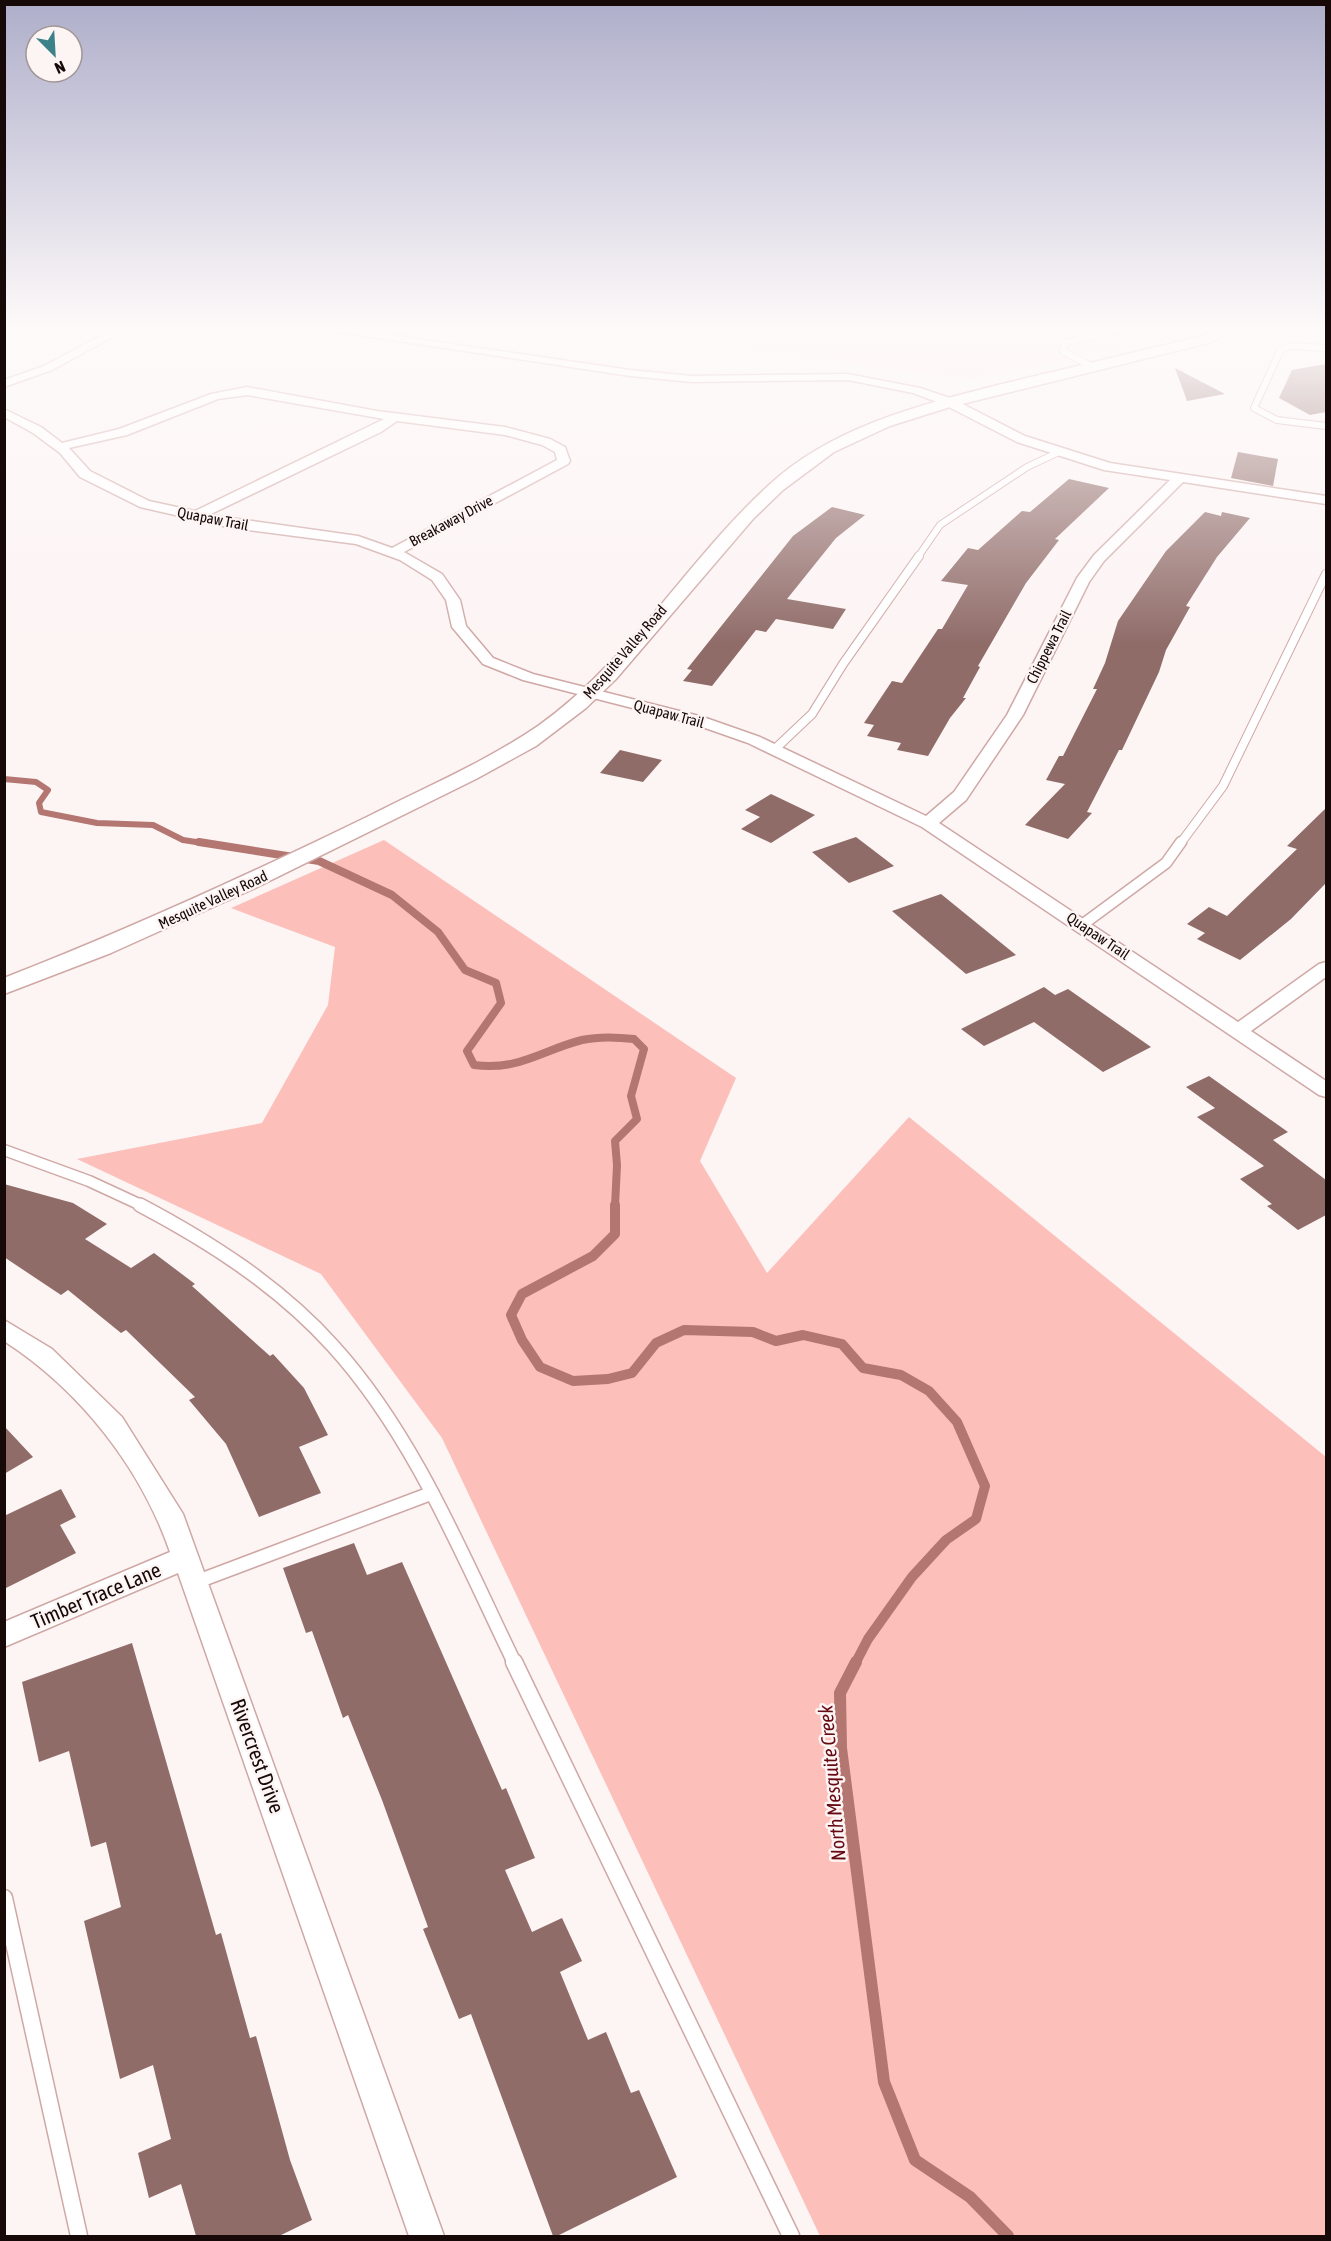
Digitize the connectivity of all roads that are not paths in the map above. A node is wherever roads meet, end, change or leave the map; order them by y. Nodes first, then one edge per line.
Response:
1 (38, 434) edge
2 (117, 434) edge
3 (367, 434) edge
4 (510, 434) edge
5 (857, 434) edge
6 (1011, 434) edge
7 (59, 447) junction
8 (1059, 453) junction
9 (1179, 478) junction
10 (1326, 500) edge
11 (194, 517) junction
12 (392, 553) junction
13 (1326, 574) edge
14 (593, 693) junction
15 (775, 749) junction
16 (928, 823) junction
17 (1082, 925) junction
18 (1326, 968) edge
19 (4, 987) edge
20 (1239, 1030) junction
21 (1326, 1090) edge
22 (4, 1150) edge
23 (4, 1329) edge
24 (432, 1494) junction
25 (191, 1570) junction
26 (4, 1635) edge
27 (4, 1898) edge
28 (80, 2236) edge
29 (427, 2236) edge
30 (791, 2236) edge

1 - 7 street, Quapaw Trail
2 - 7 street
3 - 11 street
4 - 12 street, Breakaway Drive
5 - 14 street, Mesquite Valley Road
6 - 8 street
7 - 11 street, Quapaw Trail
8 - 9 street
8 - 15 lane
9 - 10 street
9 - 16 street, Chippewa Trail
11 - 12 street, Quapaw Trail
12 - 14 street, Quapaw Trail
13 - 17 lane
14 - 15 street, Quapaw Trail
14 - 19 street, Mesquite Valley Road
15 - 16 street, Quapaw Trail
16 - 17 street, Quapaw Trail
17 - 20 street, Quapaw Trail
18 - 20 street
20 - 21 street, Quapaw Trail
22 - 24 lane
23 - 25 street, Rivercrest Drive
24 - 25 lane
24 - 30 lane
25 - 26 street, Timber Trace Lane
25 - 29 street, Rivercrest Drive
27 - 28 lane

